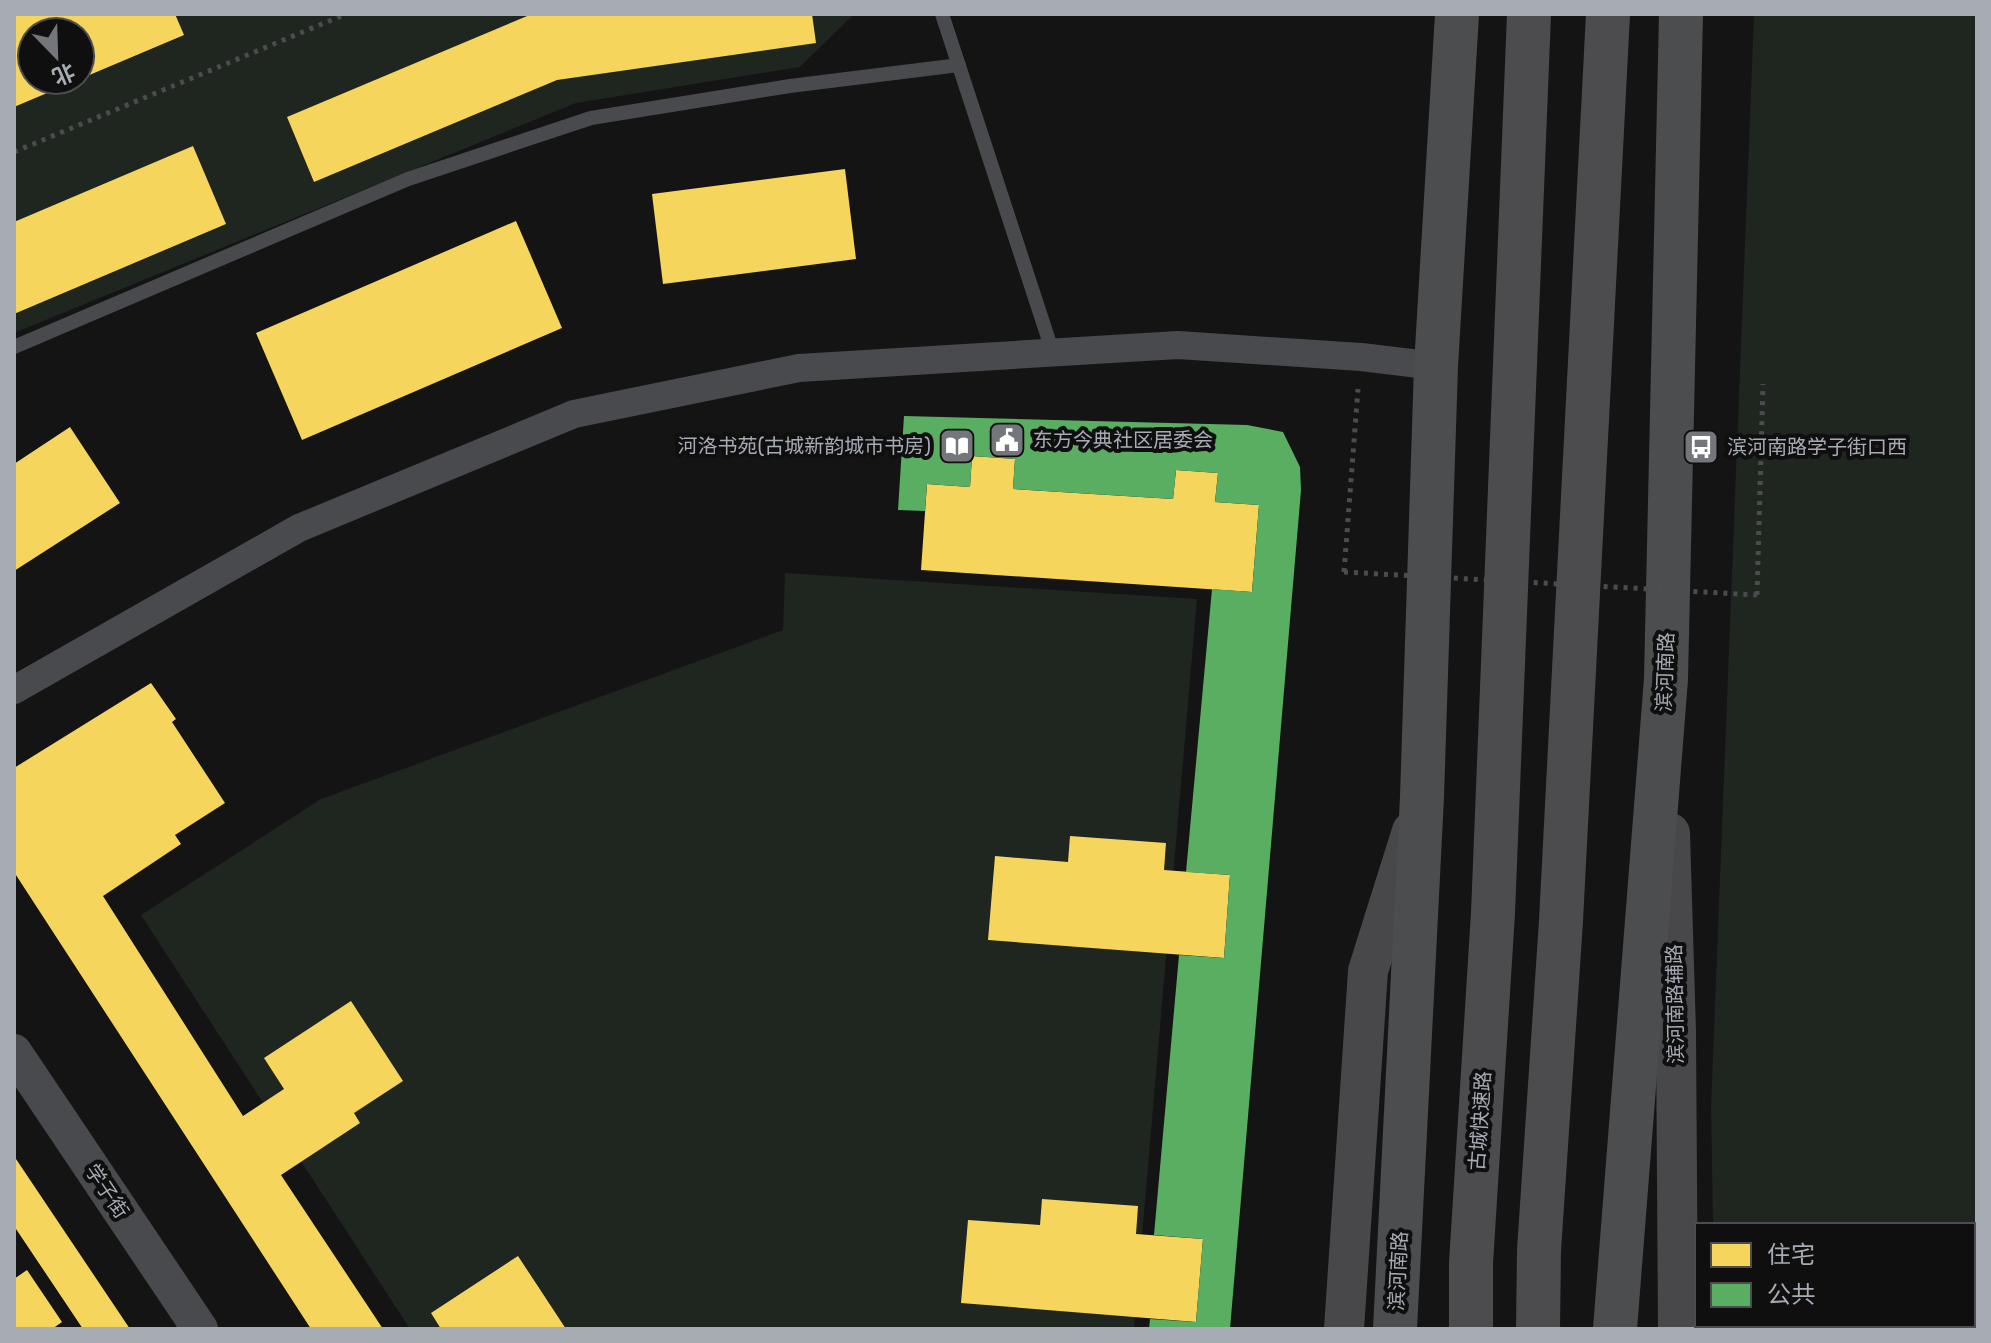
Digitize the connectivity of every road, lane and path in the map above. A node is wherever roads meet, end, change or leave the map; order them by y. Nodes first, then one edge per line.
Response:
1 (346, 14) edge
2 (942, 14) edge
3 (1457, 14) edge
4 (1529, 14) edge
5 (1608, 14) edge
6 (1681, 14) edge
7 (959, 65) junction
8 (14, 152) edge
9 (14, 347) edge
10 (1053, 353) junction
11 (1361, 357) junction
12 (1436, 366) junction
13 (1763, 384) dead end
14 (1666, 679) junction
15 (14, 690) edge
16 (1422, 797) junction
17 (14, 1052) edge
18 (14, 1079) edge
19 (182, 1329) edge
20 (200, 1329) edge
21 (1344, 1329) edge
22 (1395, 1329) edge
23 (1471, 1329) edge
24 (1538, 1329) edge
25 (1615, 1329) edge
26 (1678, 1329) edge

1 - 8 path
2 - 7 lane
3 - 12 main road, 滨河南路
4 - 23 highway, 古城快速路
5 - 24 highway
6 - 14 main road, 滨河南路
7 - 9 lane
7 - 10 lane
10 - 11 street
10 - 15 street
11 - 12 street
11 - 13 path, bridge
12 - 16 main road, 滨河南路
14 - 25 main road, 滨河南路
14 - 26 main road, 滨河南路辅路
16 - 21 main road
16 - 22 main road, 滨河南路
17 - 20 street, 学子街
18 - 19 street, 学子街

